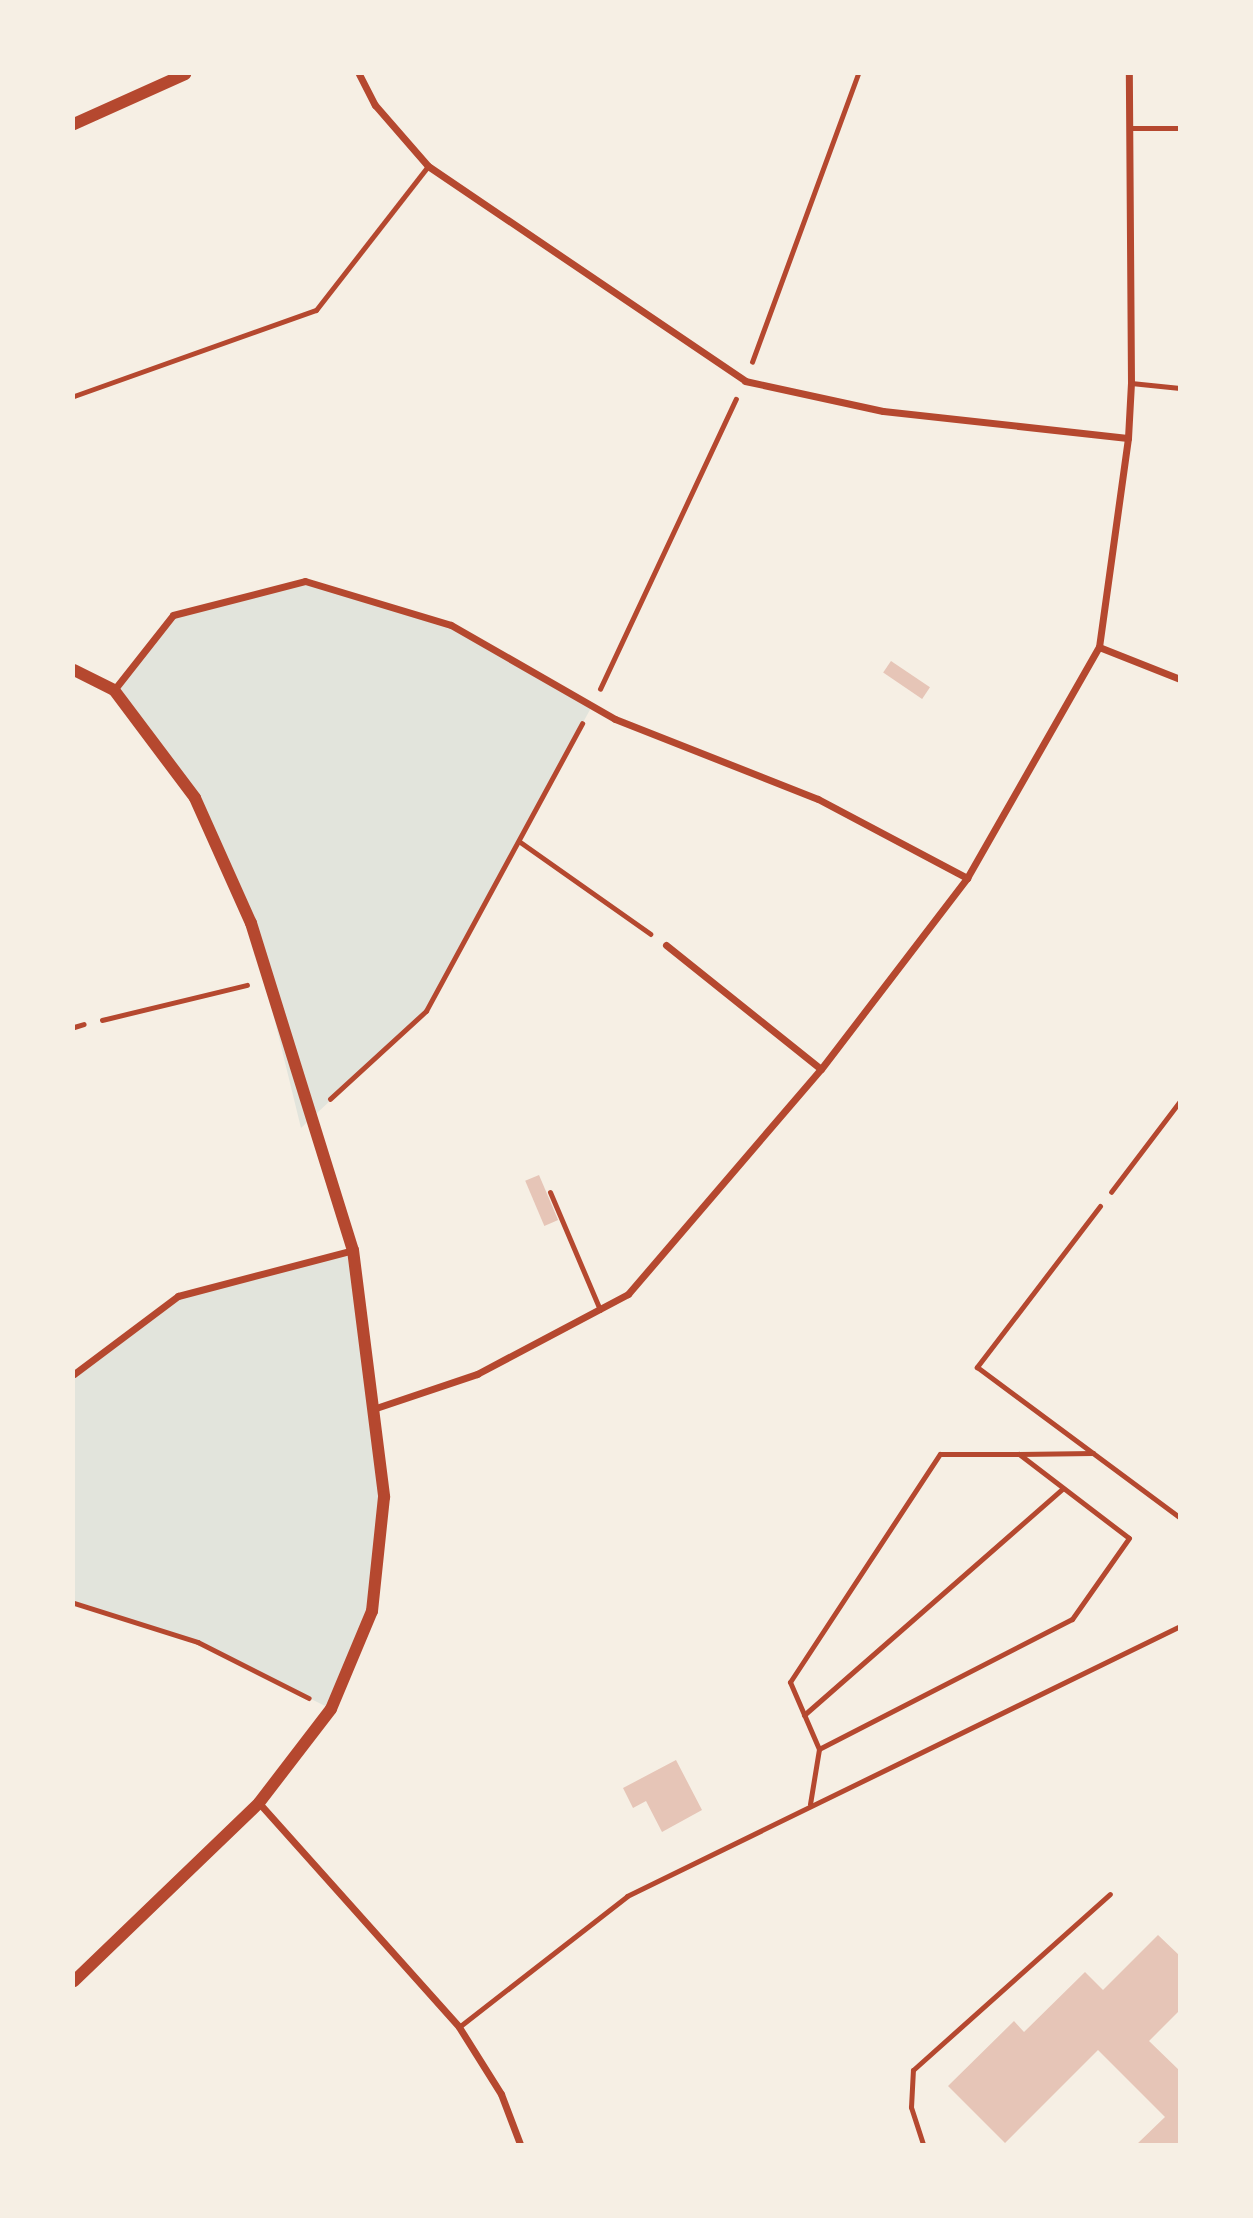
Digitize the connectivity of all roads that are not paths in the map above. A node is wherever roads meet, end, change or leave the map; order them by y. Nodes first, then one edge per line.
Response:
1 (185, 74) edge
2 (359, 74) edge
3 (1129, 74) edge
4 (74, 124) edge
5 (1129, 128) junction
6 (1180, 128) edge
7 (428, 166) junction
8 (1131, 383) junction
9 (1180, 388) edge
10 (74, 396) edge
11 (1128, 438) junction
12 (1099, 647) junction
13 (74, 670) edge
14 (1180, 679) edge
15 (114, 690) junction
16 (967, 878) junction
17 (666, 945) road end
18 (85, 1024) road end
19 (74, 1027) edge
20 (821, 1069) junction
21 (550, 1192) dead end
22 (1100, 1206) road end
23 (353, 1250) junction
24 (600, 1310) junction
25 (74, 1374) edge
26 (376, 1408) junction
27 (1093, 1453) junction
28 (1019, 1454) junction
29 (1063, 1488) junction
30 (1180, 1518) edge
31 (1180, 1626) edge
32 (804, 1715) junction
33 (819, 1749) junction
34 (259, 1803) junction
35 (810, 1804) junction
36 (1110, 1894) dead end
37 (74, 1981) edge
38 (460, 2027) junction
39 (520, 2144) edge
40 (923, 2144) edge

1 - 4 street
2 - 7 street
3 - 5 street
5 - 6 lane
5 - 8 street
7 - 10 lane
7 - 11 street
8 - 9 lane
8 - 11 street
11 - 12 street
12 - 14 street
12 - 16 street
13 - 15 street
15 - 16 street
15 - 23 street
16 - 20 street
17 - 20 street
18 - 19 lane
20 - 24 street
21 - 24 lane
22 - 27 lane
23 - 25 street
23 - 26 street
24 - 26 street
26 - 34 street
27 - 28 lane
27 - 30 lane
28 - 29 lane
28 - 32 lane
29 - 32 lane
29 - 33 lane
31 - 35 lane
32 - 33 lane
33 - 35 lane
34 - 37 street
34 - 38 street
35 - 38 lane
36 - 40 lane
38 - 39 street

